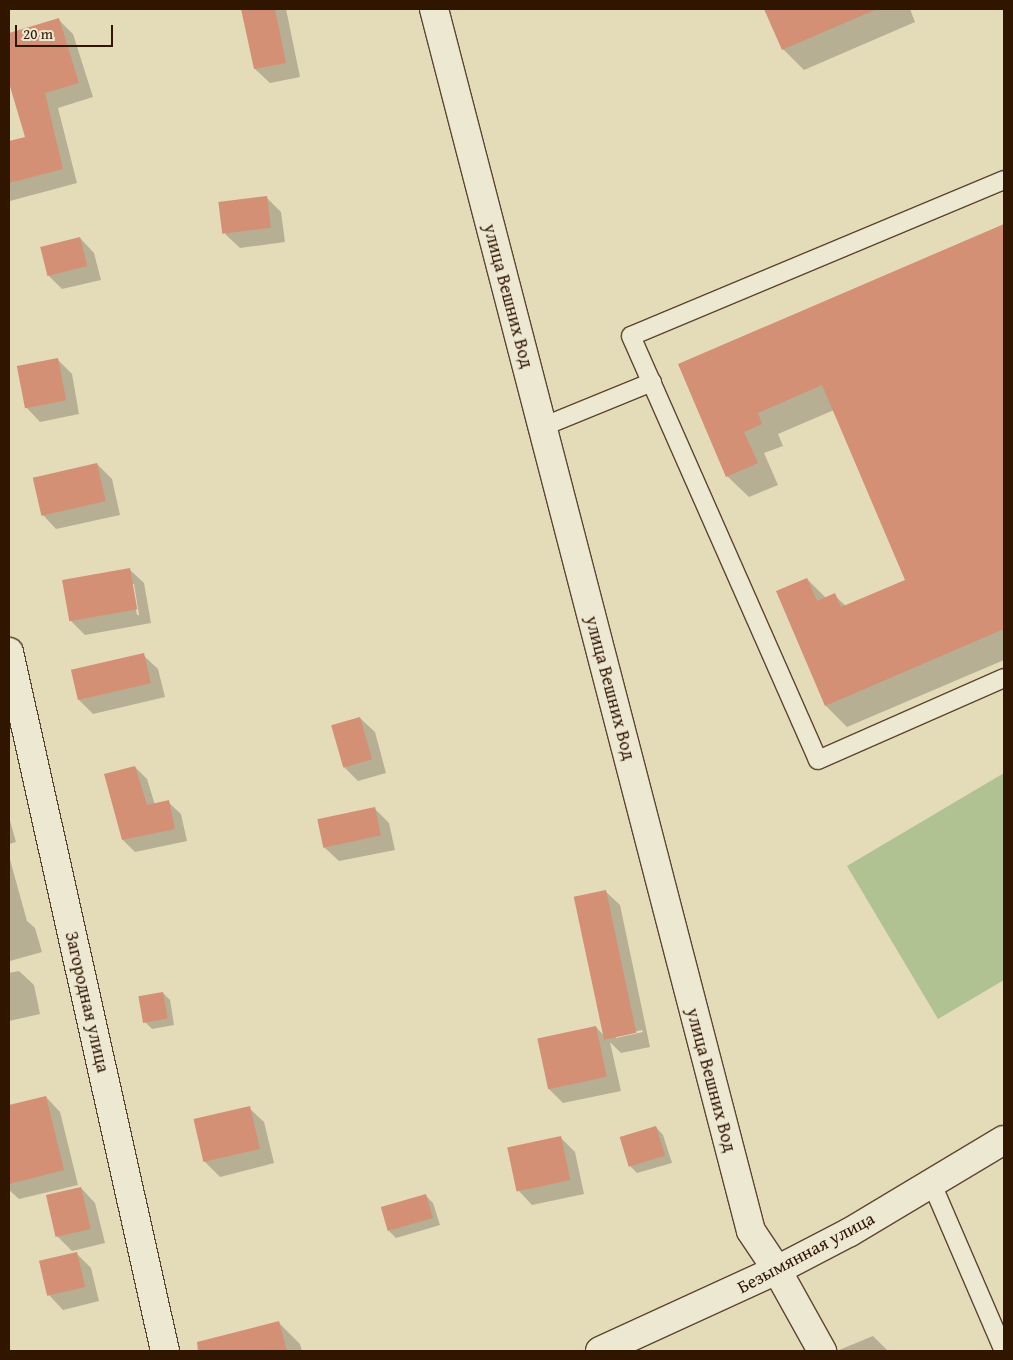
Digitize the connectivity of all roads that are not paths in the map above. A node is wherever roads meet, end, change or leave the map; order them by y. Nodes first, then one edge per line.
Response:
1 (434, 9) edge
2 (1004, 180) edge
3 (652, 382) junction
4 (542, 427) junction
5 (9, 652) edge
6 (1004, 678) edge
7 (1004, 1140) edge
8 (932, 1184) junction
9 (777, 1270) junction
10 (165, 1351) edge
11 (600, 1351) edge
12 (822, 1351) edge
13 (1004, 1351) edge

1 - 4 street, улица Вешних Вод
2 - 3 lane
3 - 4 lane
3 - 6 lane
4 - 9 street, улица Вешних Вод
5 - 10 street, Загородная улица
7 - 8 street, Безымянная улица
8 - 9 street, Безымянная улица
8 - 13 lane
9 - 11 street, Безымянная улица
9 - 12 street, улица Вешних Вод

